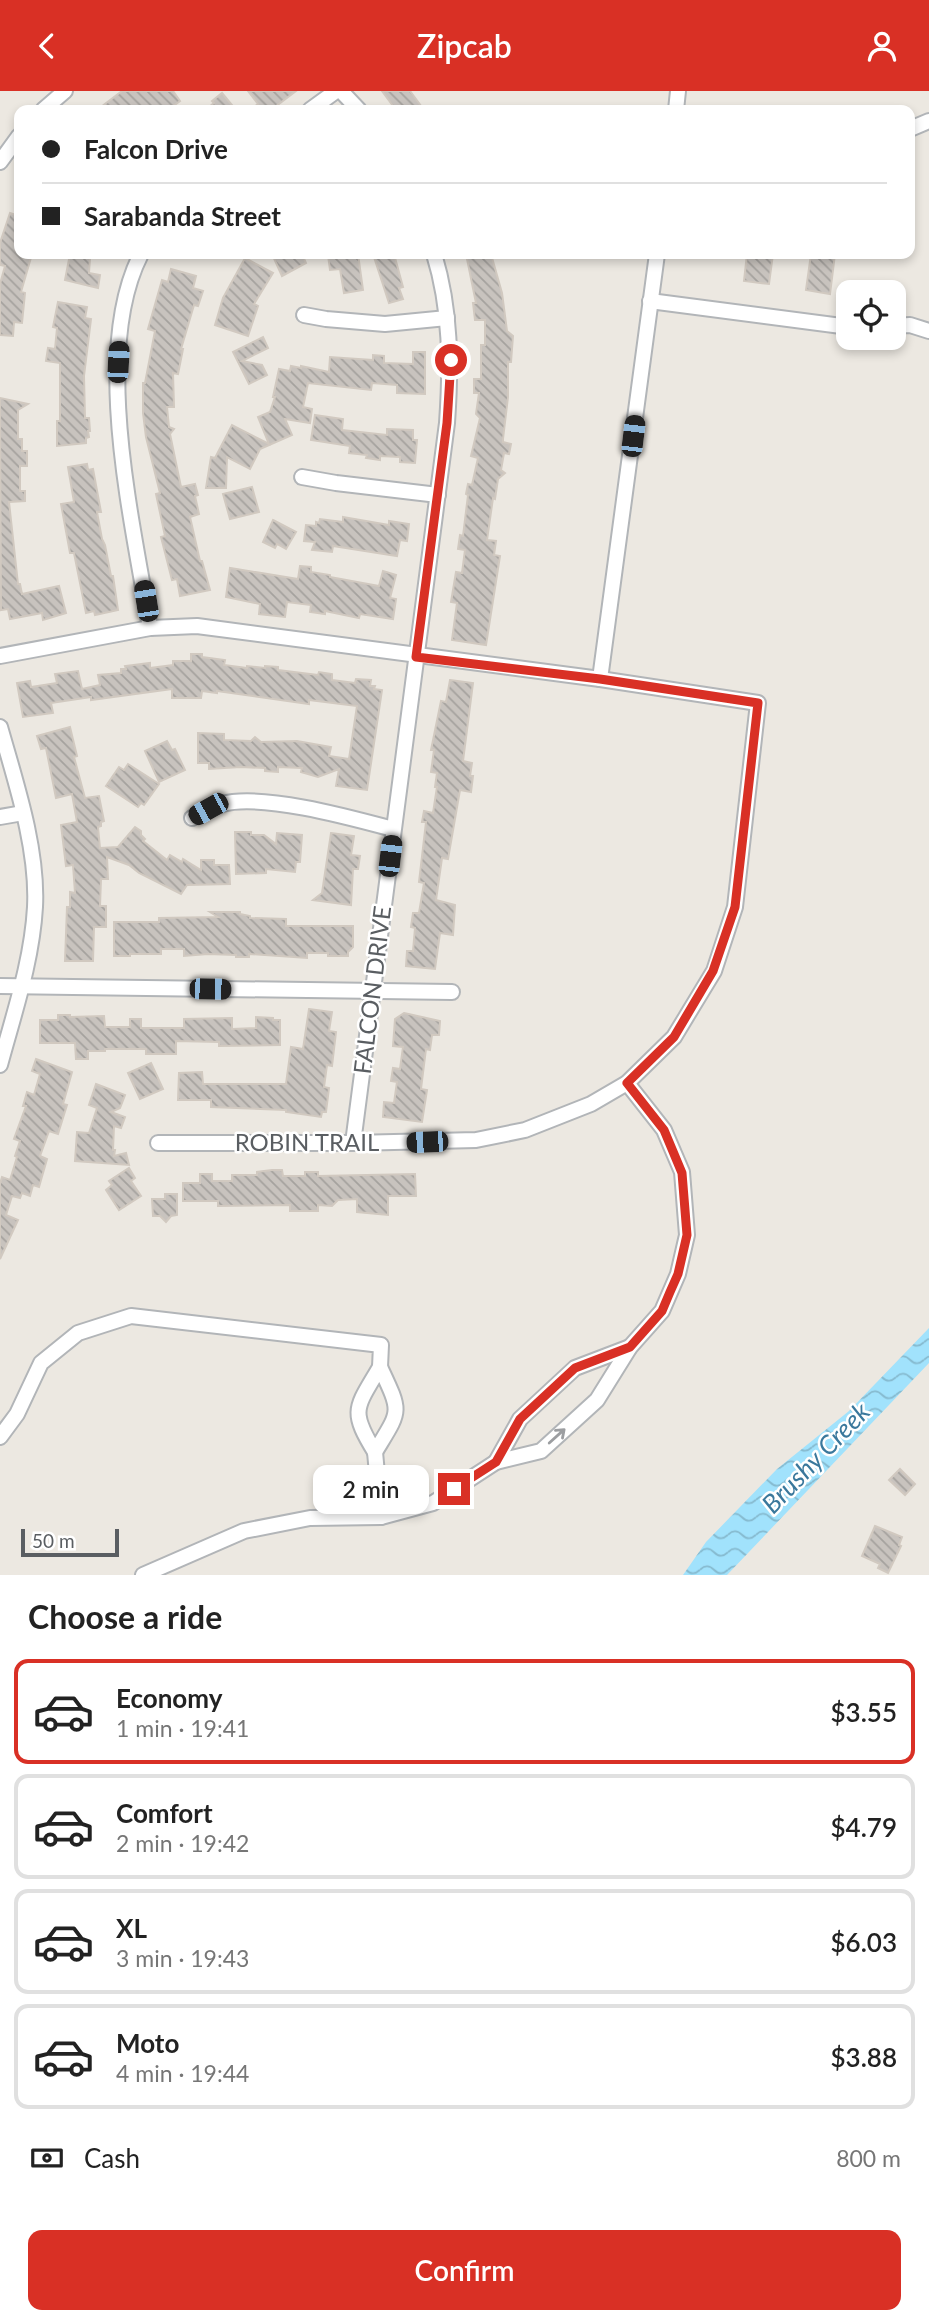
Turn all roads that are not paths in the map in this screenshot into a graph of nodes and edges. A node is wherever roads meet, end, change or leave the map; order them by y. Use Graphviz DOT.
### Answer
graph roads {
  1 [pos="65,91"];
  2 [pos="339,91"];
  3 [pos="49,105"];
  4 [pos="318,105"];
  5 [pos="354,105"];
  6 [pos="14,143"];
  7 [pos="0,162"];
  8 [pos="139,259"];
  9 [pos="435,259"];
  10 [pos="656,259"];
  11 [pos="650,300"];
  12 [pos="303,315"];
  13 [pos="447,318"];
  14 [pos="836,325"];
  15 [pos="906,325"];
  16 [pos="929,331"];
  17 [pos="303,477"];
  18 [pos="438,495"];
  19 [pos="150,628"];
  20 [pos="0,656"];
  21 [pos="416,657"];
  22 [pos="600,679"];
  23 [pos="0,727"];
  24 [pos="23,813"];
  25 [pos="0,817"];
  26 [pos="192,818"];
  27 [pos="393,829"];
  28 [pos="0,986"];
  29 [pos="21,987"];
  30 [pos="372,991"];
  31 [pos="452,992"];
  32 [pos="0,1065"];
  33 [pos="627,1083"];
  34 [pos="158,1143"];
  35 [pos="353,1143"];
  36 [pos="630,1347"];
  37 [pos="380,1367"];
  38 [pos="0,1437"];
  39 [pos="375,1452"];
  40 [pos="496,1462"];
  41 [pos="381,1517"];
  42 [pos="143,1575"];
  1 -- 3 [label="street"];
  2 -- 4 [label="street"];
  2 -- 5 [label="street"];
  6 -- 7 [label="street"];
  8 -- 19 [label="street"];
  9 -- 13 [label="street, FALCON DRIVE"];
  10 -- 11 [label="street"];
  11 -- 14 [label="street"];
  11 -- 22 [label="street"];
  12 -- 13 [label="street"];
  13 -- 18 [label="street, FALCON DRIVE"];
  15 -- 16 [label="street"];
  17 -- 18 [label="street"];
  18 -- 21 [label="street, FALCON DRIVE"];
  19 -- 20 [label="street"];
  19 -- 21 [label="street"];
  21 -- 22 [label="street"];
  21 -- 27 [label="street, FALCON DRIVE"];
  22 -- 33 [label="street, ROBIN TRAIL"];
  23 -- 24 [label="street"];
  24 -- 25 [label="street"];
  24 -- 29 [label="street"];
  26 -- 27 [label="street"];
  27 -- 30 [label="street, FALCON DRIVE"];
  28 -- 29 [label="street"];
  29 -- 30 [label="street"];
  29 -- 32 [label="street"];
  30 -- 31 [label="street"];
  30 -- 35 [label="street, FALCON DRIVE"];
  33 -- 35 [label="street, ROBIN TRAIL"];
  33 -- 36 [label="street"];
  34 -- 35 [label="street, ROBIN TRAIL"];
  36 -- 40 [label="street"];
  40 -- 36 [label="street, one-way"];
  37 -- 38 [label="street"];
  37 -- 39 [label="street"];
  37 -- 39 [label="street"];
  39 -- 41 [label="street"];
  40 -- 41 [label="street"];
  41 -- 42 [label="street"];
}
